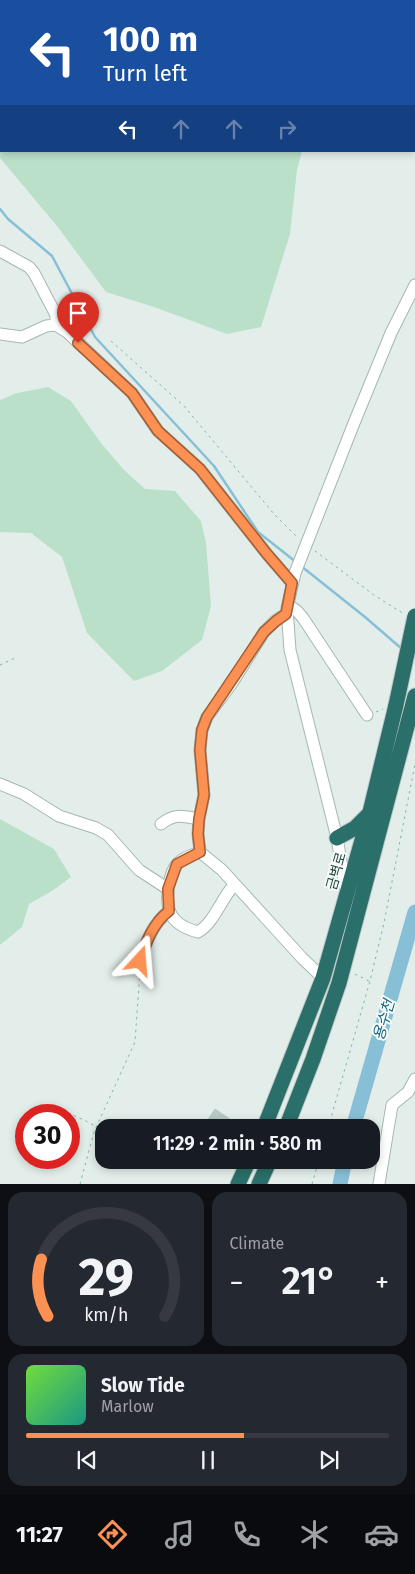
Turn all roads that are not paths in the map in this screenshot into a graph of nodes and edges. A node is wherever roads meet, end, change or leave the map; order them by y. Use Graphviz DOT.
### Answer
graph roads {
  1 [pos="0,251"];
  2 [pos="415,285"];
  3 [pos="56,325"];
  4 [pos="0,334"];
  5 [pos="293,578"];
  6 [pos="287,610"];
  7 [pos="411,616"];
  8 [pos="415,696"];
  9 [pos="367,715"];
  10 [pos="0,784"];
  11 [pos="370,812"];
  12 [pos="199,819"];
  13 [pos="161,824"];
  14 [pos="337,838"];
  15 [pos="200,852"];
  16 [pos="234,885"];
  17 [pos="168,889"];
  18 [pos="347,894"];
  19 [pos="363,898"];
  20 [pos="169,911"];
  21 [pos="140,961"];
  22 [pos="323,978"];
  23 [pos="415,1079"];
  24 [pos="268,1119"];
  25 [pos="290,1119"];
  26 [pos="245,1169"];
  27 [pos="249,1169"];
  28 [pos="266,1169"];
  29 [pos="238,1184"];
  30 [pos="245,1184"];
  31 [pos="258,1184"];
  32 [pos="379,1184"];
  1 -- 3 [label="street"];
  2 -- 5 [label="street"];
  3 -- 4 [label="street"];
  3 -- 5 [label="street"];
  5 -- 6 [label="street"];
  6 -- 9 [label="street"];
  6 -- 12 [label="street"];
  6 -- 14 [label="street"];
  7 -- 11 [label="highway, 금벽로, bridge"];
  8 -- 19 [label="highway"];
  10 -- 17 [label="street"];
  11 -- 14 [label="highway"];
  11 -- 18 [label="highway, 금벽로"];
  12 -- 13 [label="street"];
  12 -- 15 [label="street"];
  14 -- 18 [label="street"];
  15 -- 16 [label="street"];
  15 -- 17 [label="street"];
  16 -- 20 [label="street"];
  16 -- 22 [label="street"];
  17 -- 20 [label="street"];
  18 -- 19 [label="street"];
  18 -- 22 [label="highway, 금벽로"];
  19 -- 25 [label="highway"];
  20 -- 21 [label="street"];
  22 -- 24 [label="highway, 금벽로"];
  23 -- 32 [label="street"];
  26 -- 29 [label="highway"];
  27 -- 30 [label="highway"];
  28 -- 31 [label="highway"];
}
